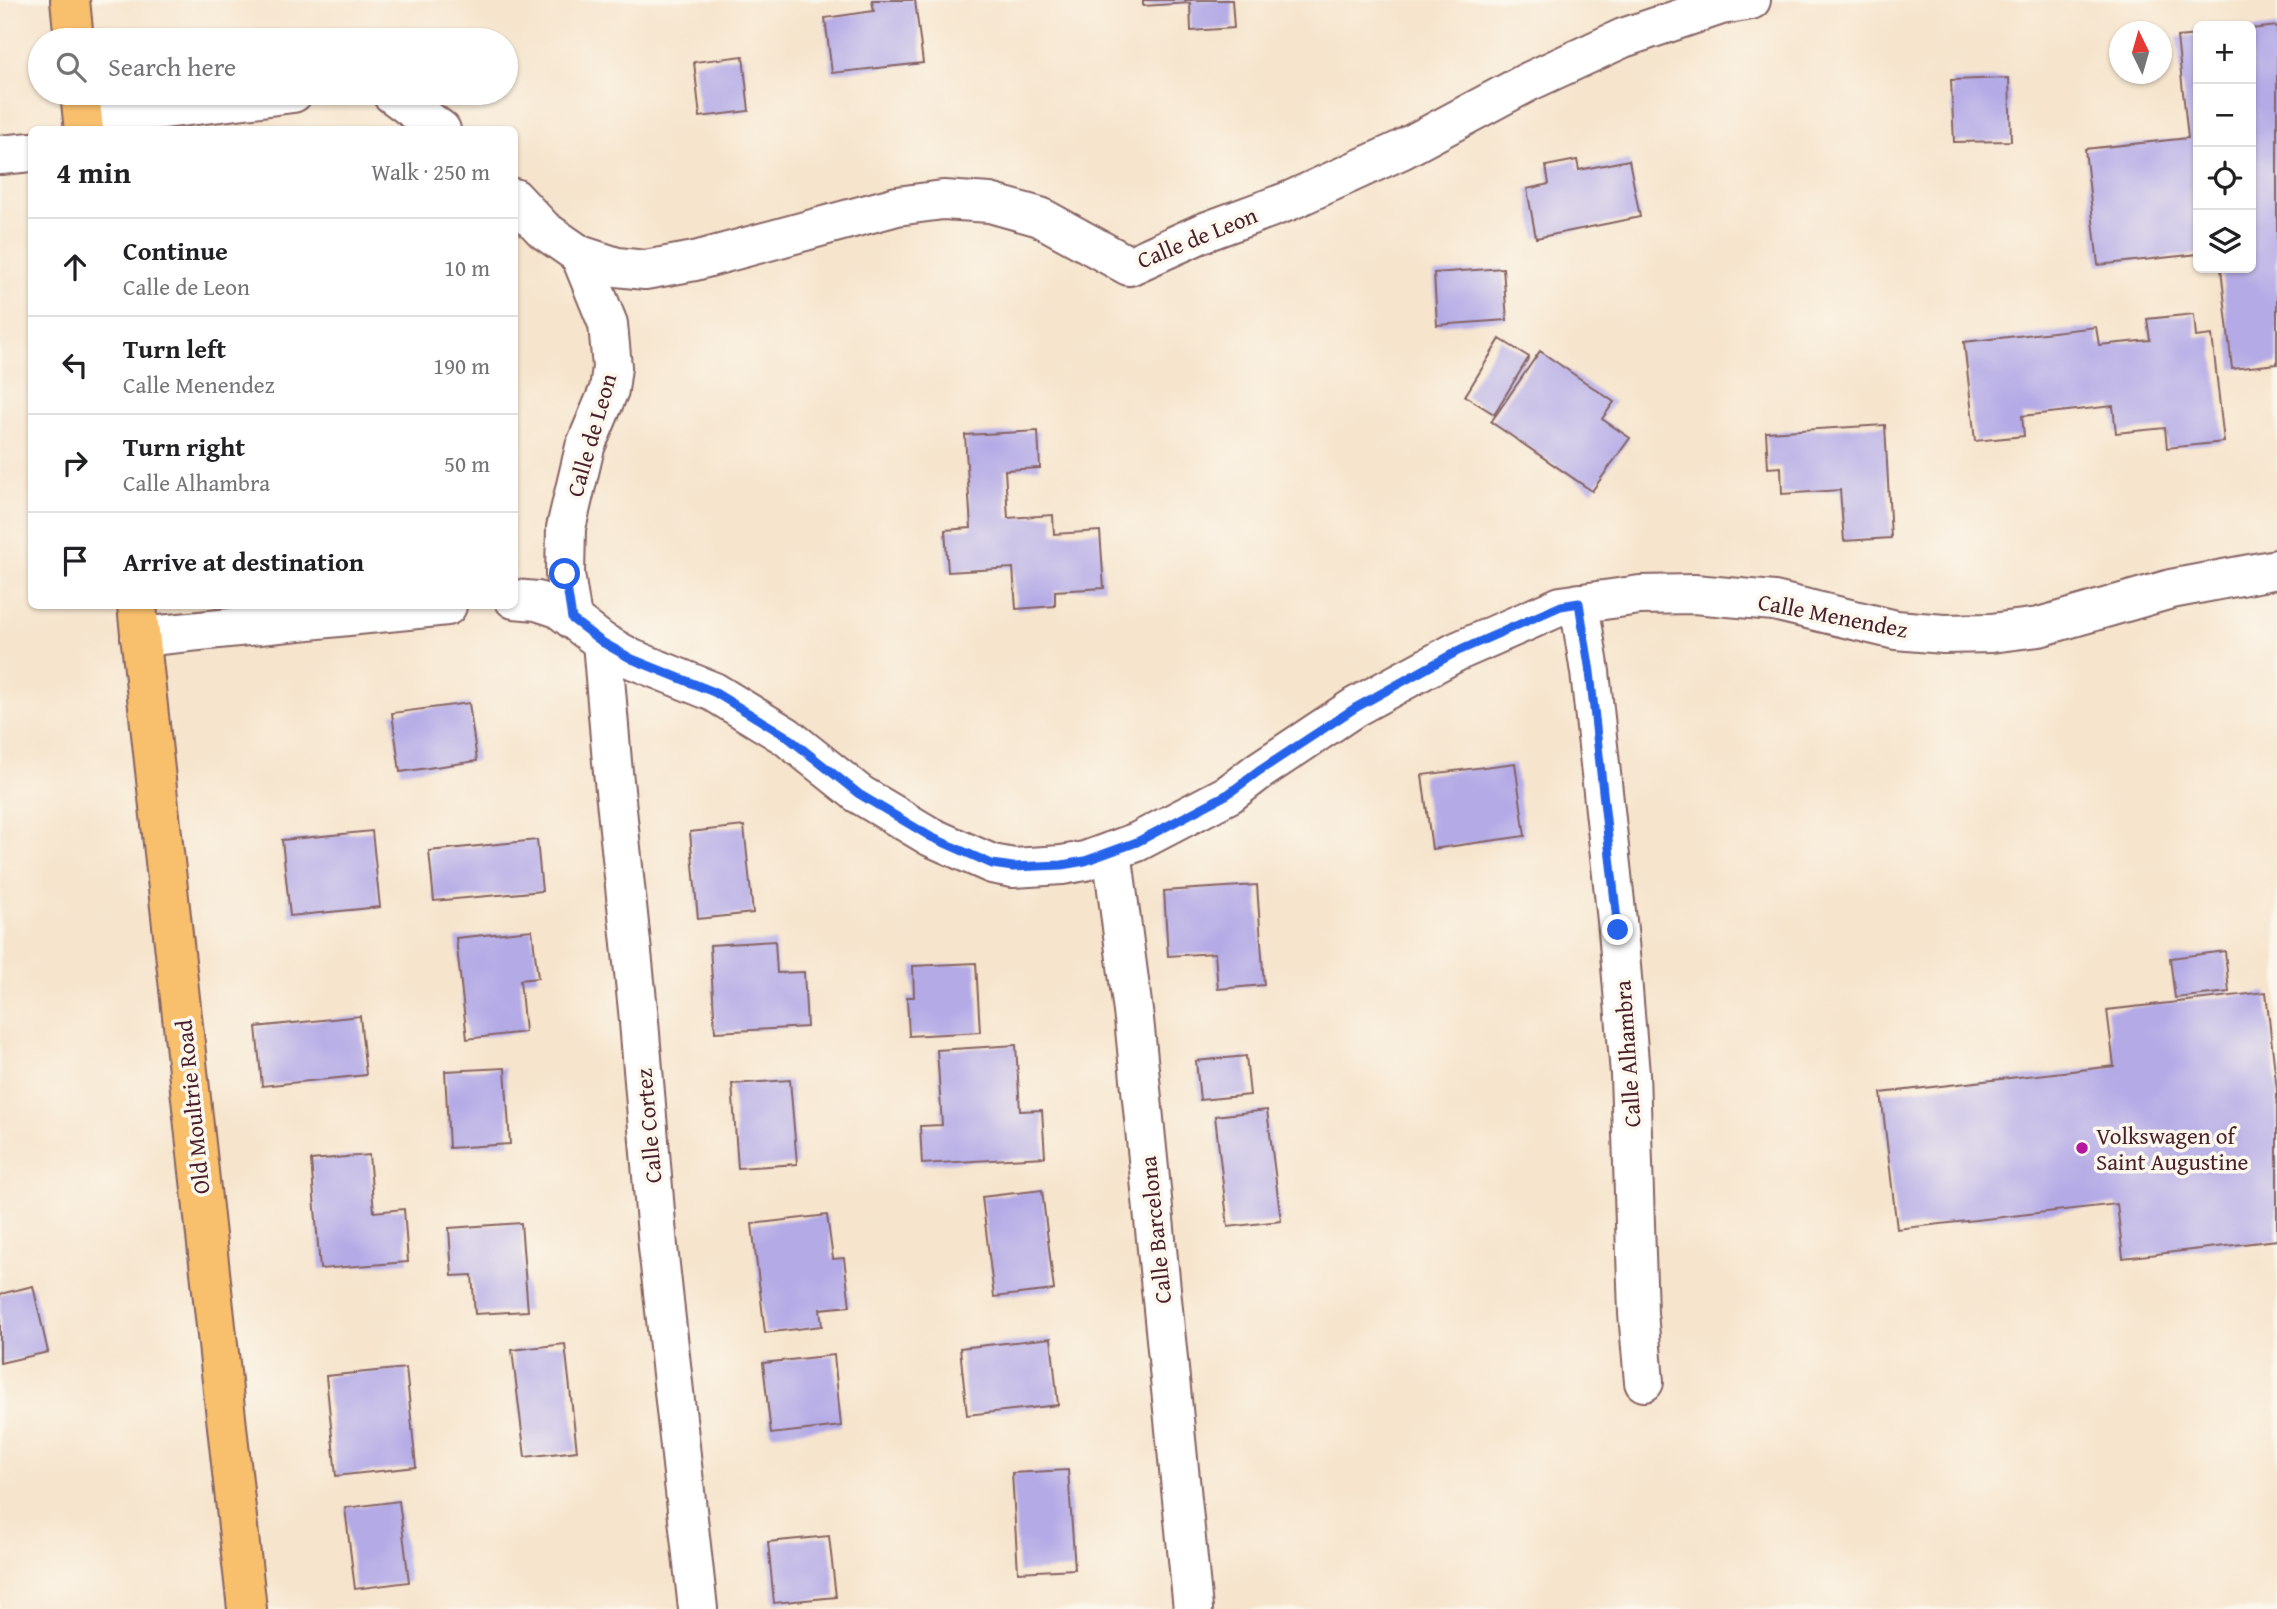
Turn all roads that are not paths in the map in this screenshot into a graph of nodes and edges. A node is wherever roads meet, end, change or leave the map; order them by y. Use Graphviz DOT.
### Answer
graph roads {
  1 [pos="70,0"];
  2 [pos="1751,0"];
  3 [pos="73,28"];
  4 [pos="172,105"];
  5 [pos="407,105"];
  6 [pos="82,114"];
  7 [pos="436,126"];
  8 [pos="28,152"];
  9 [pos="0,155"];
  10 [pos="518,202"];
  11 [pos="580,255"];
  12 [pos="2277,569"];
  13 [pos="518,599"];
  14 [pos="1579,603"];
  15 [pos="385,609"];
  16 [pos="139,621"];
  17 [pos="587,631"];
  18 [pos="1112,851"];
  19 [pos="1644,1382"];
  20 [pos="247,1609"];
  21 [pos="698,1609"];
  22 [pos="1193,1609"];
  1 -- 3 [label="main road"];
  2 -- 11 [label="street, Calle de Leon"];
  4 -- 6 [label="street"];
  5 -- 7 [label="street"];
  8 -- 9 [label="street"];
  10 -- 11 [label="street, Calle de Leon"];
  11 -- 17 [label="street, Calle de Leon"];
  12 -- 14 [label="street, Calle Menendez"];
  13 -- 17 [label="street, Calle Menendez"];
  14 -- 18 [label="street, Calle Menendez"];
  14 -- 19 [label="street, Calle Alhambra"];
  15 -- 16 [label="street"];
  16 -- 20 [label="main road, Old Moultrie Road"];
  17 -- 18 [label="street, Calle Menendez"];
  17 -- 21 [label="street, Calle Cortez"];
  18 -- 22 [label="street, Calle Barcelona"];
}
